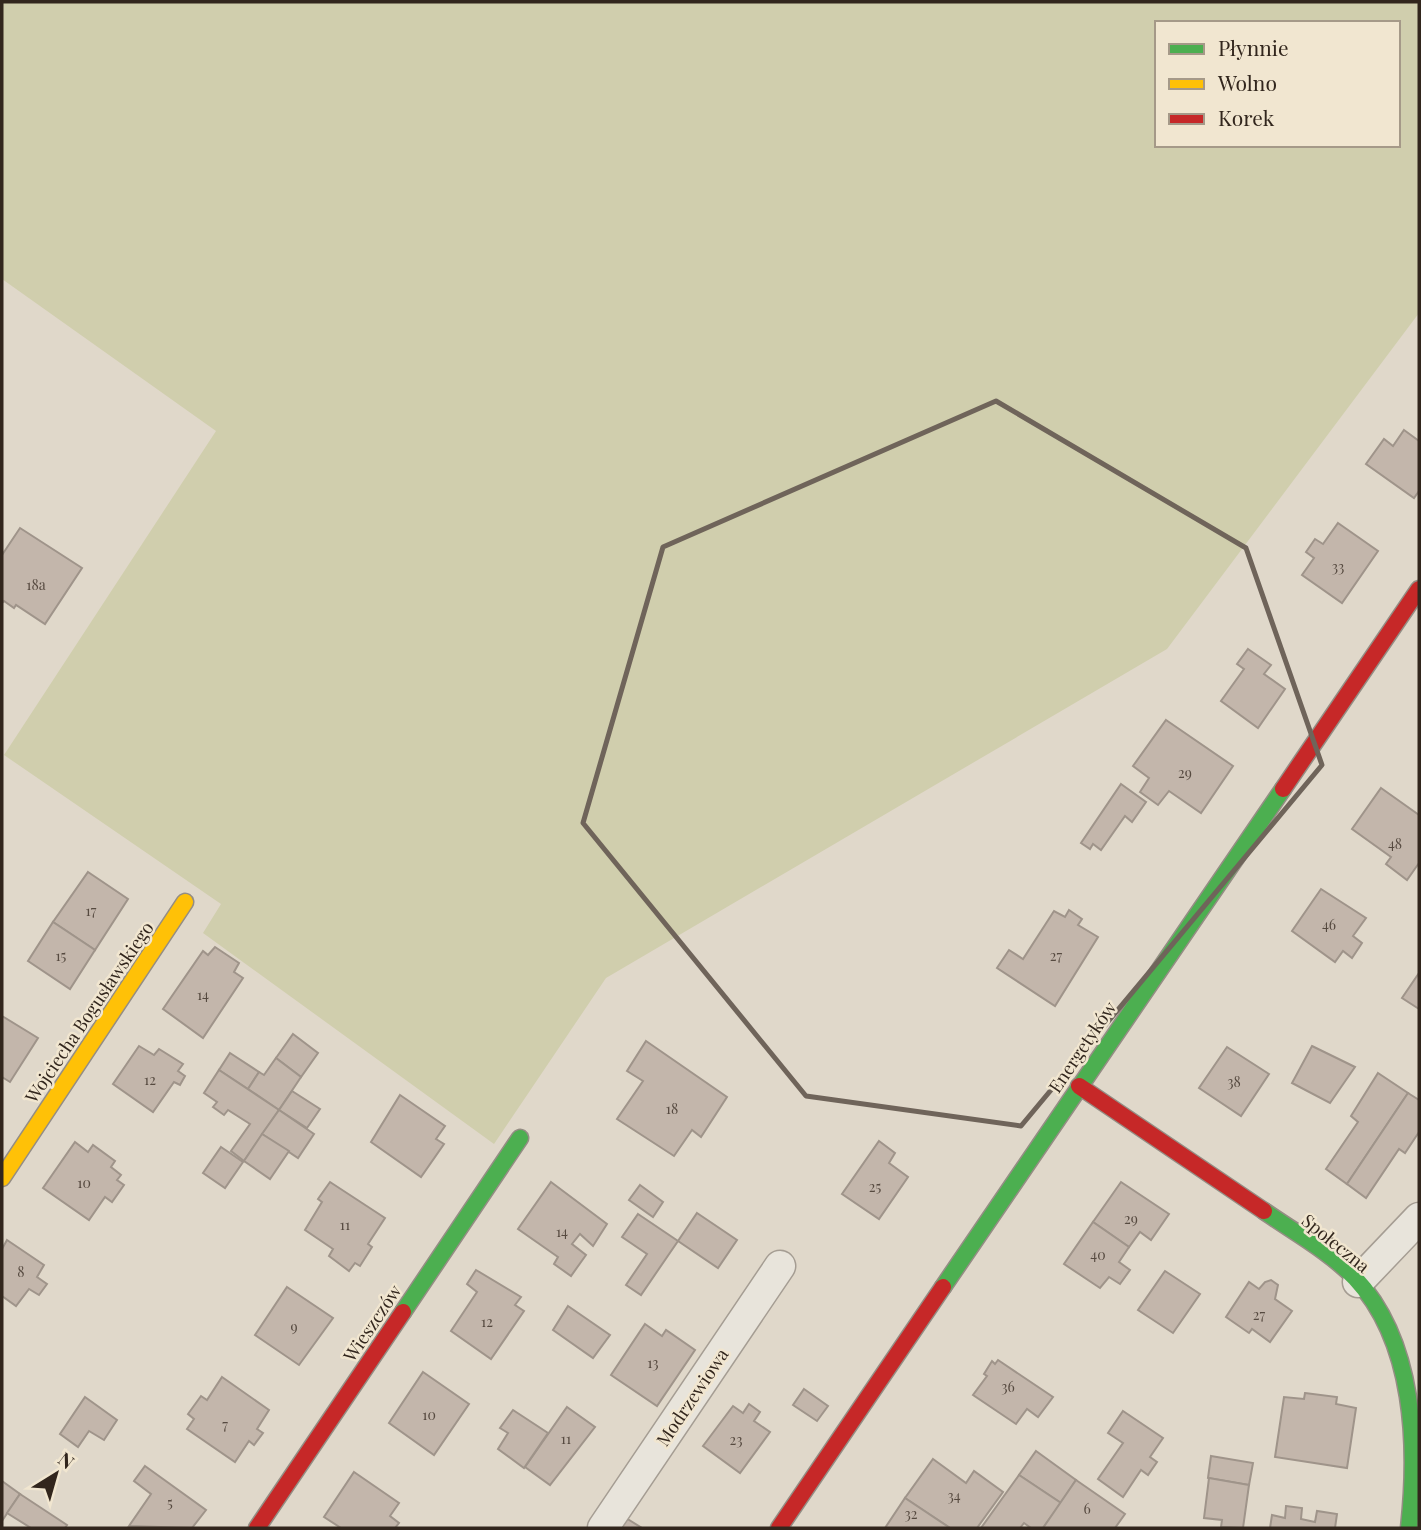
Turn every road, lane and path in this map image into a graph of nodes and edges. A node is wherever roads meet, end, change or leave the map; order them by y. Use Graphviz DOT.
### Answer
graph roads {
  1 [pos="1419,589"];
  2 [pos="185,902"];
  3 [pos="1079,1086"];
  4 [pos="520,1139"];
  5 [pos="2,1178"];
  6 [pos="1419,1218"];
  7 [pos="780,1266"];
  8 [pos="1358,1282"];
  9 [pos="1414,1516"];
  10 [pos="257,1528"];
  11 [pos="603,1528"];
  12 [pos="779,1528"];
  1 -- 3 [label="street, Energetyków"];
  2 -- 5 [label="street, Wojciecha Bogusławskiego"];
  3 -- 8 [label="street, Społeczna"];
  3 -- 12 [label="street, Energetyków"];
  4 -- 10 [label="street, Wieszczów"];
  6 -- 8 [label="street"];
  7 -- 11 [label="street, Modrzewiowa"];
  8 -- 9 [label="street, Społeczna"];
}
